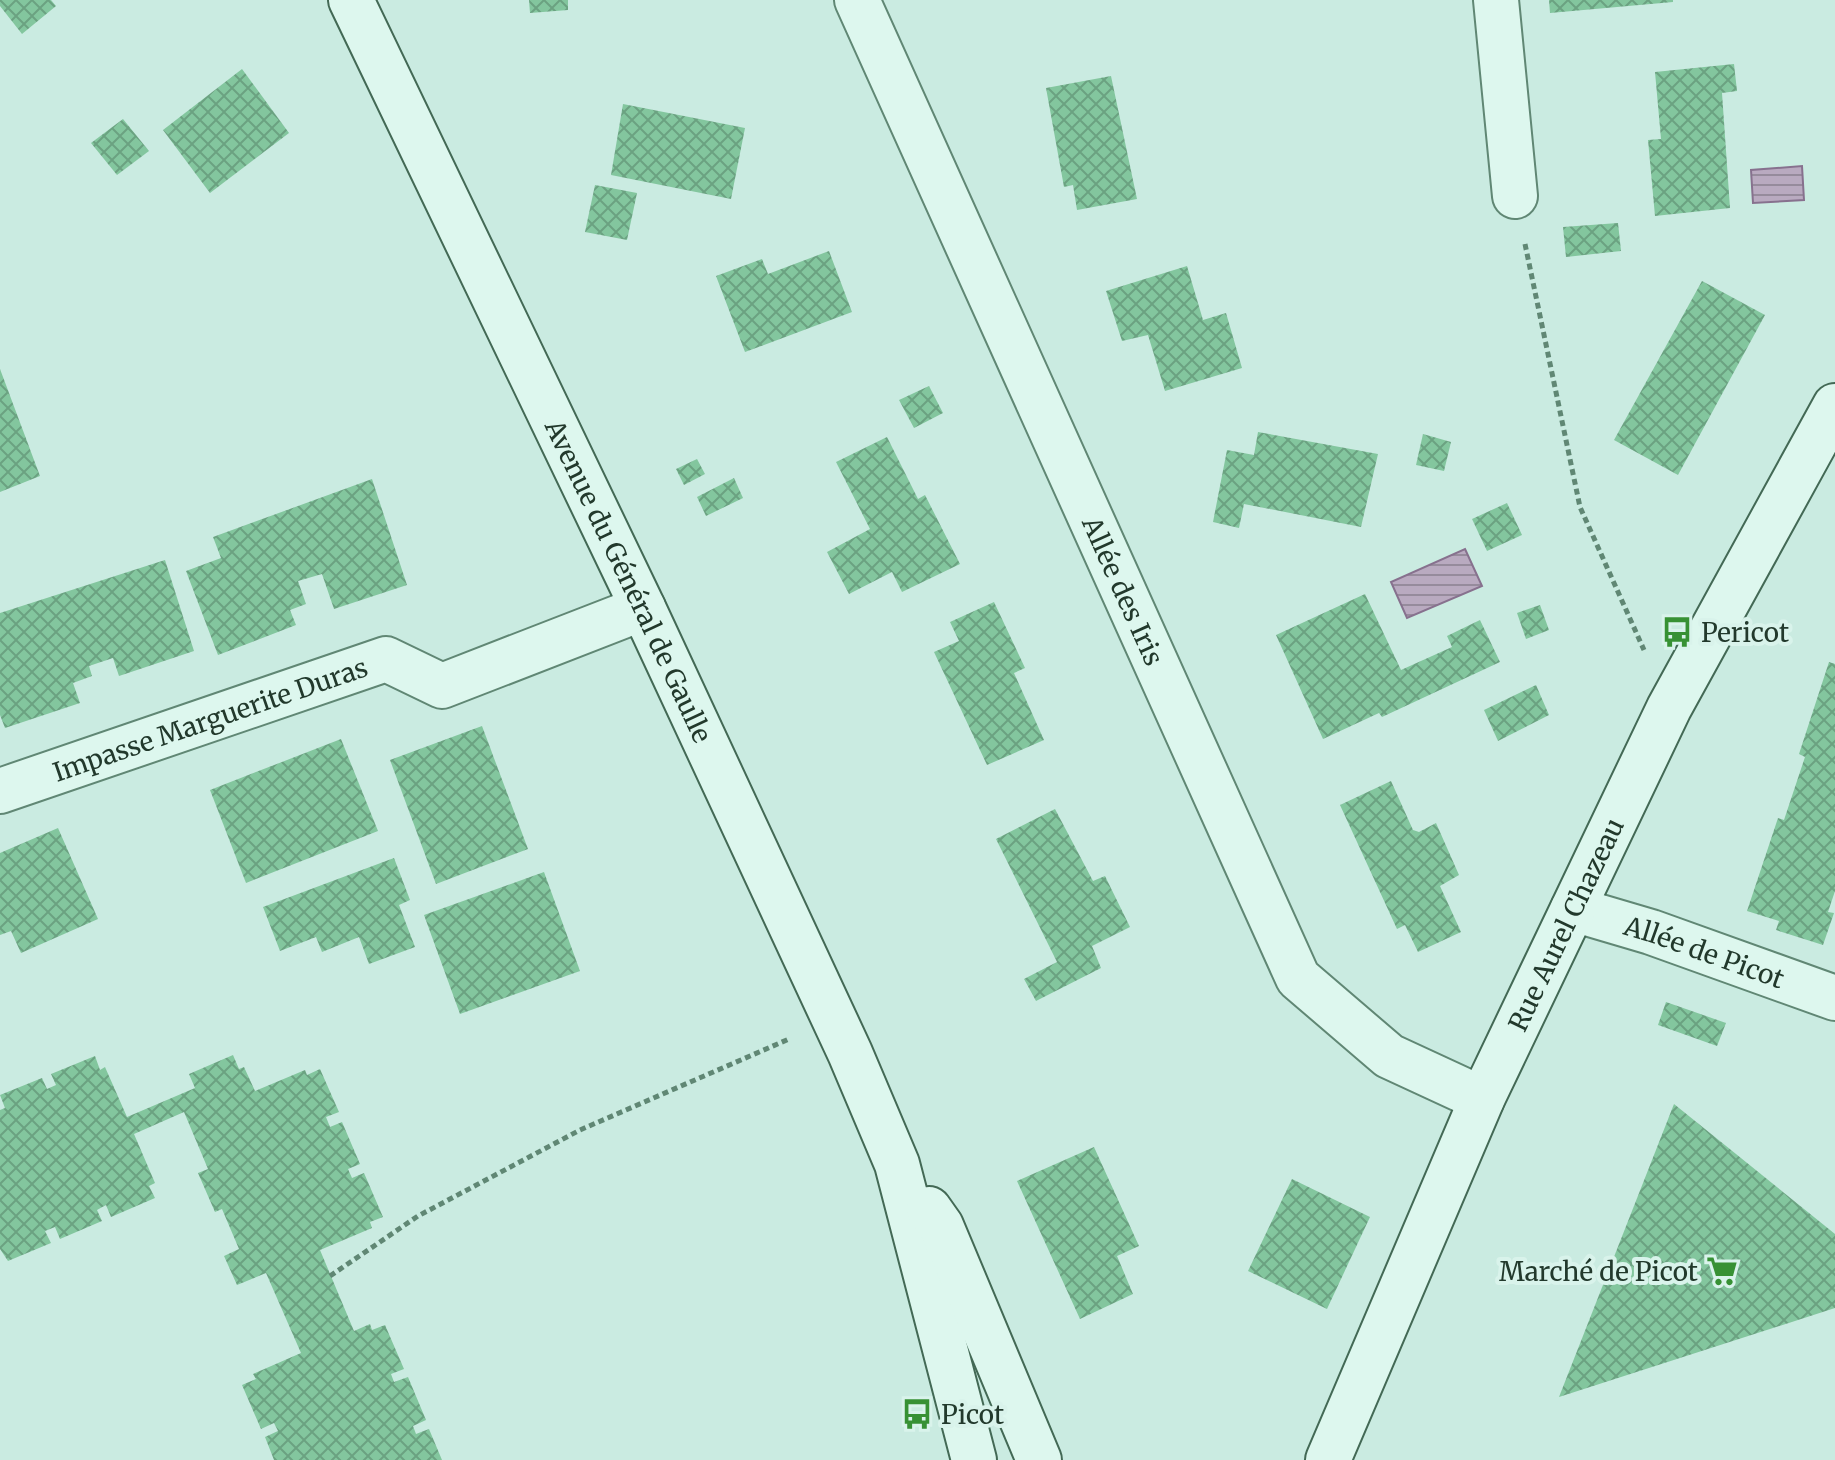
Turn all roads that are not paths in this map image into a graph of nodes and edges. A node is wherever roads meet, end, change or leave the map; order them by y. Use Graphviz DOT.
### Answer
graph roads {
  1 [pos="351,0"];
  2 [pos="857,0"];
  3 [pos="1496,0"];
  4 [pos="1515,196"];
  5 [pos="1835,406"];
  6 [pos="643,608"];
  7 [pos="0,791"];
  8 [pos="1573,909"];
  9 [pos="1835,998"];
  10 [pos="1482,1099"];
  11 [pos="897,1164"];
  12 [pos="974,1460"];
  13 [pos="1039,1460"];
  14 [pos="1328,1460"];
  1 -- 6 [label="street, Avenue du Général de Gaulle"];
  2 -- 10 [label="street, Allée des Iris"];
  3 -- 4 [label="street"];
  5 -- 8 [label="street, Rue Aurel Chazeau"];
  6 -- 7 [label="street, Impasse Marguerite Duras"];
  6 -- 11 [label="street, Avenue du Général de Gaulle"];
  8 -- 9 [label="street, Allée de Picot"];
  8 -- 10 [label="street, Rue Aurel Chazeau"];
  10 -- 14 [label="street, Rue Aurel Chazeau"];
  11 -- 12 [label="street, Avenue du Général de Gaulle"];
  11 -- 13 [label="street, Avenue du Général de Gaulle"];
}
